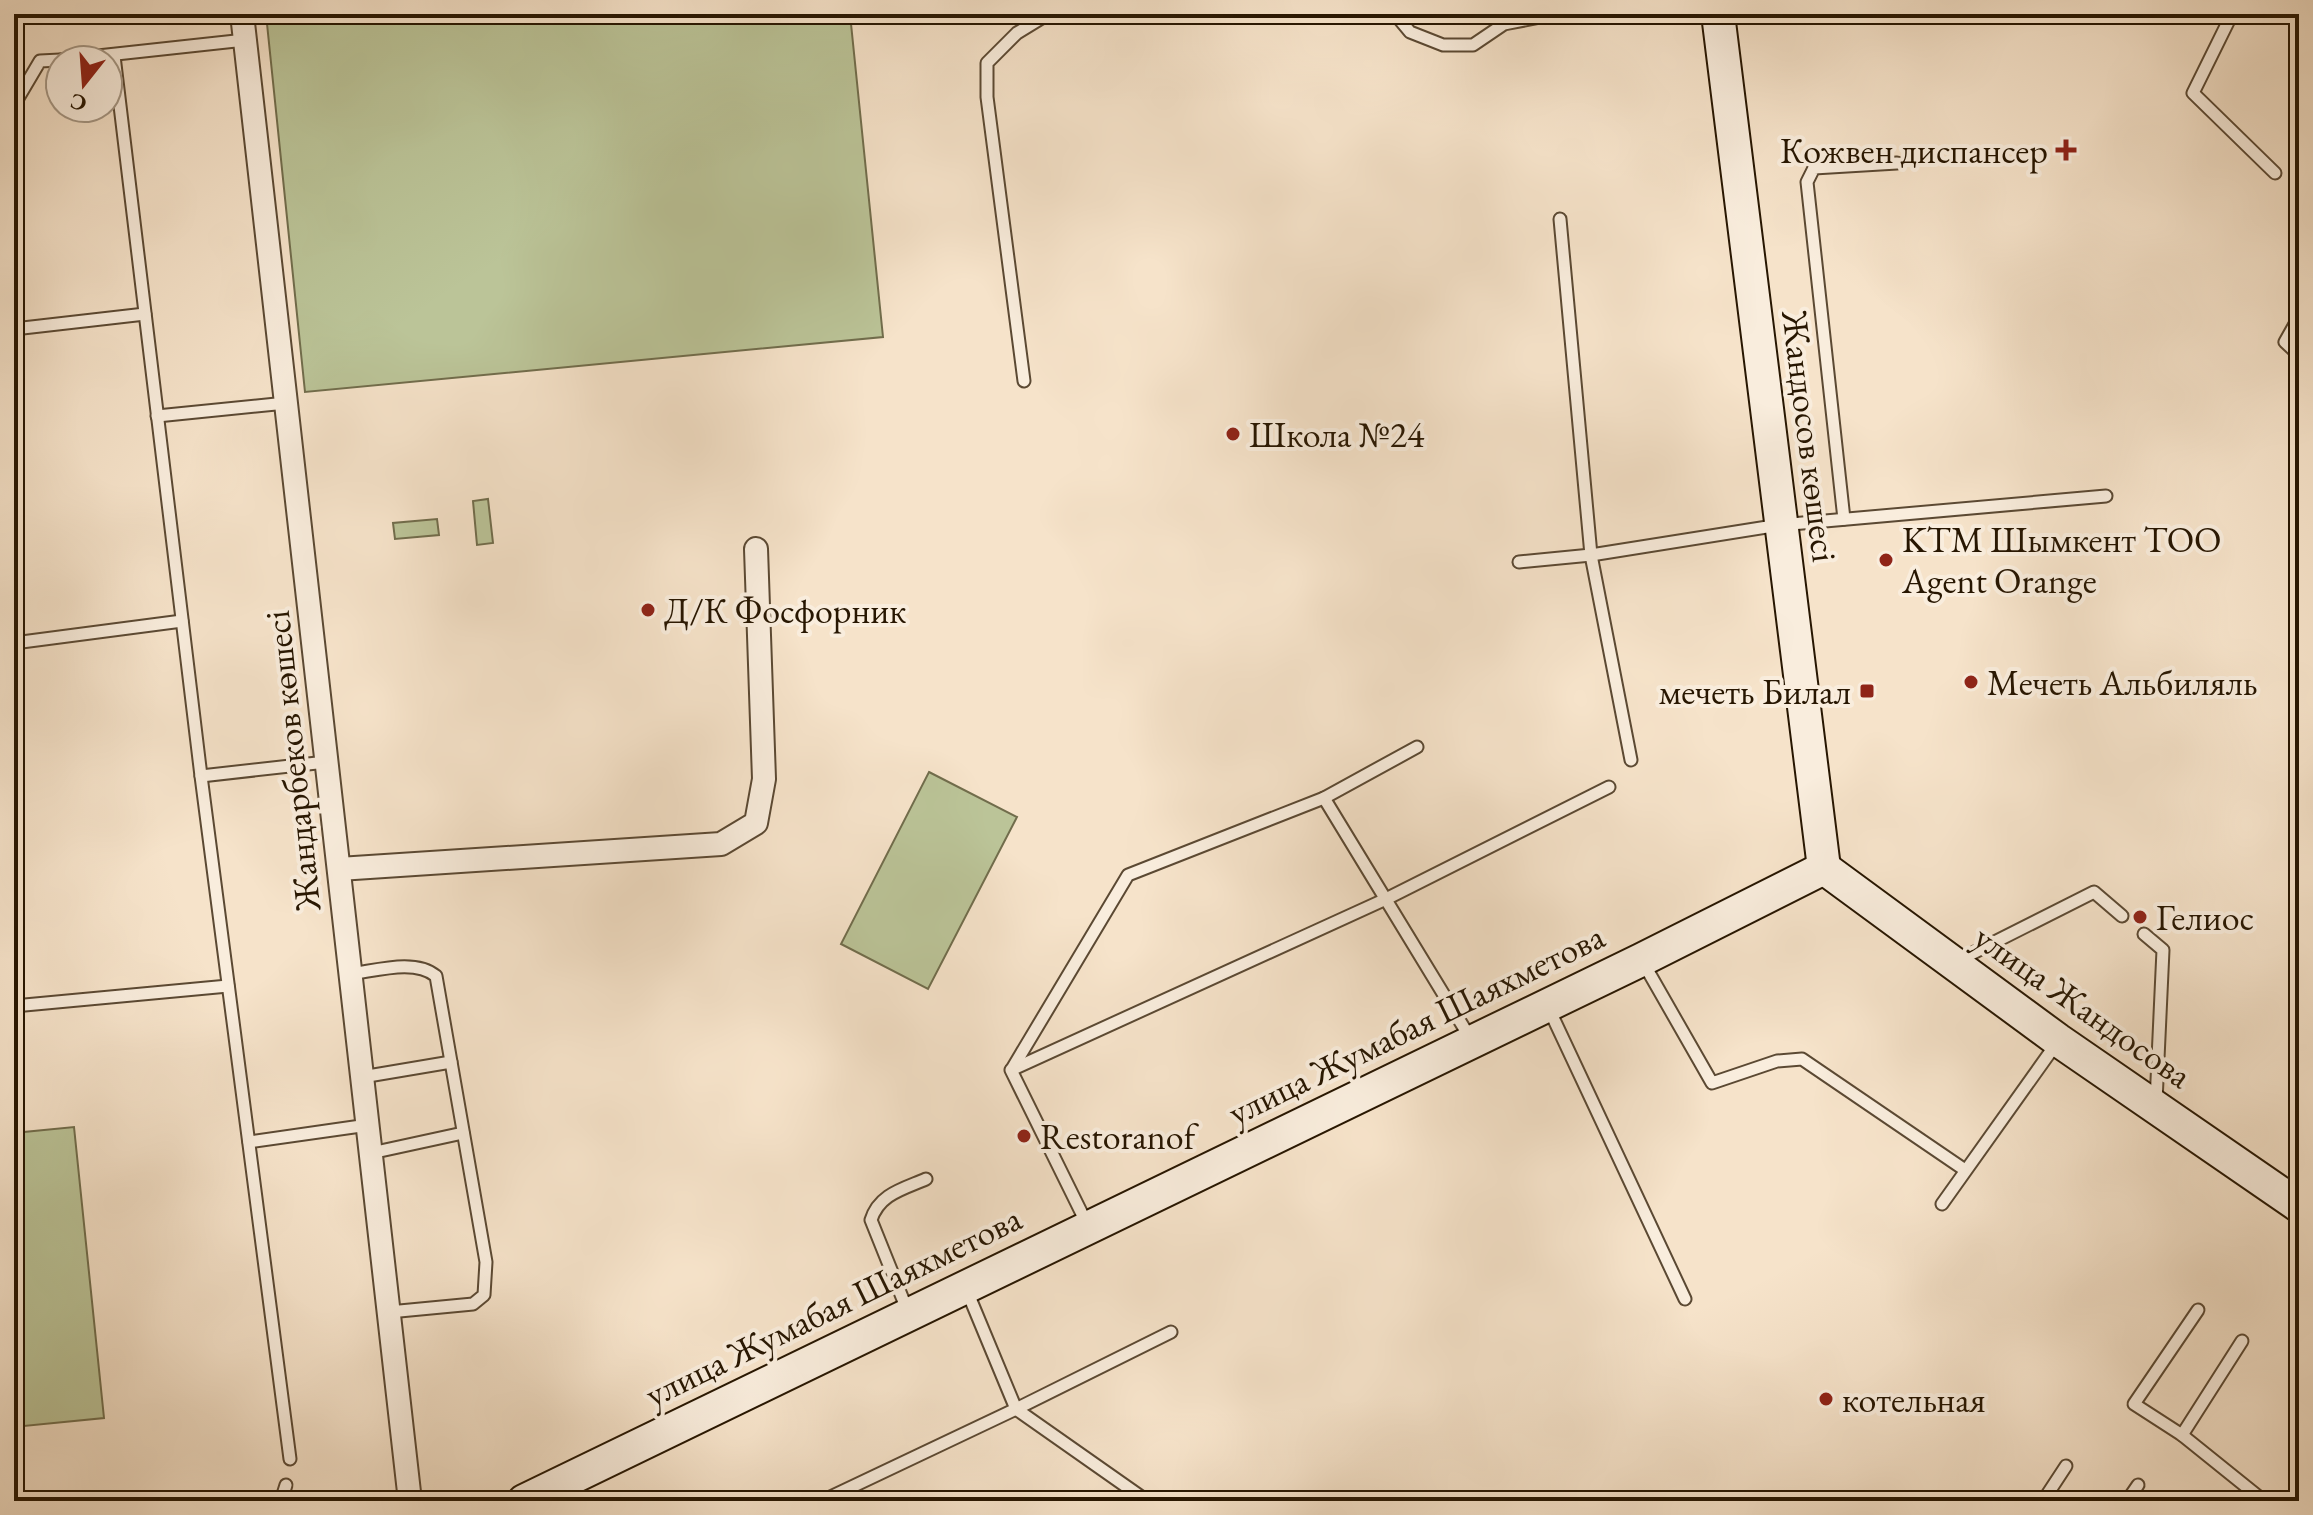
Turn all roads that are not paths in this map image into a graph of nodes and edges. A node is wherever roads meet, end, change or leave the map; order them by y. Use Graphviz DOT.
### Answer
graph roads {
  1 [pos="242,14"];
  2 [pos="1048,14"];
  3 [pos="1395,14"];
  4 [pos="1556,14"];
  5 [pos="1718,14"];
  6 [pos="2232,14"];
  7 [pos="1503,19"];
  8 [pos="245,40"];
  9 [pos="124,55"];
  10 [pos="44,61"];
  11 [pos="14,105"];
  12 [pos="122,124"];
  13 [pos="1897,163"];
  14 [pos="2275,173"];
  15 [pos="1560,219"];
  16 [pos="145,314"];
  17 [pos="2299,317"];
  18 [pos="14,329"];
  19 [pos="2299,355"];
  20 [pos="1024,381"];
  21 [pos="286,403"];
  22 [pos="157,416"];
  23 [pos="2106,496"];
  24 [pos="1844,519"];
  25 [pos="1780,525"];
  26 [pos="756,549"];
  27 [pos="1591,555"];
  28 [pos="1519,562"];
  29 [pos="182,621"];
  30 [pos="14,643"];
  31 [pos="1417,747"];
  32 [pos="1631,760"];
  33 [pos="326,762"];
  34 [pos="201,776"];
  35 [pos="1609,787"];
  36 [pos="1324,798"];
  37 [pos="1824,868"];
  38 [pos="339,869"];
  39 [pos="1386,899"];
  40 [pos="2122,916"];
  41 [pos="2144,934"];
  42 [pos="1641,960"];
  43 [pos="1952,963"];
  44 [pos="350,974"];
  45 [pos="228,986"];
  46 [pos="1547,1005"];
  47 [pos="14,1006"];
  48 [pos="2058,1040"];
  49 [pos="1472,1041"];
  50 [pos="451,1062"];
  51 [pos="1011,1070"];
  52 [pos="362,1077"];
  53 [pos="2156,1106"];
  54 [pos="368,1125"];
  55 [pos="463,1133"];
  56 [pos="249,1142"];
  57 [pos="371,1153"];
  58 [pos="1965,1170"];
  59 [pos="926,1179"];
  60 [pos="1942,1204"];
  61 [pos="2299,1206"];
  62 [pos="1088,1226"];
  63 [pos="966,1287"];
  64 [pos="1685,1299"];
  65 [pos="2198,1310"];
  66 [pos="389,1312"];
  67 [pos="909,1314"];
  68 [pos="1171,1332"];
  69 [pos="2242,1341"];
  70 [pos="1016,1409"];
  71 [pos="2182,1435"];
  72 [pos="290,1459"];
  73 [pos="2066,1466"];
  74 [pos="286,1485"];
  75 [pos="2138,1485"];
  76 [pos="281,1501"];
  77 [pos="410,1501"];
  78 [pos="524,1501"];
  79 [pos="822,1501"];
  80 [pos="1147,1501"];
  81 [pos="2043,1501"];
  82 [pos="2127,1501"];
  83 [pos="2264,1501"];
  1 -- 8 [label="street, Жандарбеков көшесі"];
  2 -- 20 [label="lane"];
  3 -- 7 [label="lane"];
  4 -- 7 [label="lane"];
  5 -- 25 [label="street, Жандосов көшесі"];
  6 -- 14 [label="lane"];
  8 -- 9 [label="lane"];
  8 -- 21 [label="street, Жандарбеков көшесі"];
  10 -- 11 [label="lane"];
  12 -- 16 [label="lane"];
  13 -- 24 [label="lane"];
  15 -- 27 [label="lane"];
  16 -- 18 [label="lane"];
  16 -- 22 [label="lane"];
  17 -- 19 [label="lane"];
  21 -- 22 [label="lane"];
  21 -- 33 [label="street, Жандарбеков көшесі"];
  22 -- 29 [label="lane"];
  23 -- 24 [label="lane"];
  24 -- 25 [label="lane"];
  25 -- 27 [label="lane"];
  25 -- 37 [label="street, Жандосов көшесі"];
  26 -- 38 [label="street"];
  27 -- 28 [label="lane"];
  27 -- 32 [label="lane"];
  29 -- 30 [label="lane"];
  29 -- 34 [label="lane"];
  31 -- 36 [label="lane"];
  33 -- 34 [label="lane"];
  33 -- 38 [label="street, Жандарбеков көшесі"];
  34 -- 45 [label="lane"];
  35 -- 39 [label="lane"];
  36 -- 39 [label="lane"];
  36 -- 51 [label="lane"];
  37 -- 42 [label="street, улица Жумабая Шаяхметова"];
  37 -- 43 [label="street, улица Жандосова"];
  38 -- 44 [label="street, Жандарбеков көшесі"];
  39 -- 49 [label="lane"];
  39 -- 51 [label="lane"];
  40 -- 43 [label="lane"];
  41 -- 53 [label="lane"];
  42 -- 46 [label="street, улица Жумабая Шаяхметова"];
  42 -- 58 [label="lane"];
  43 -- 48 [label="street, улица Жандосова"];
  44 -- 50 [label="lane"];
  44 -- 52 [label="street, Жандарбеков көшесі"];
  45 -- 47 [label="lane"];
  45 -- 56 [label="lane"];
  46 -- 49 [label="street, улица Жумабая Шаяхметова"];
  46 -- 64 [label="lane"];
  48 -- 53 [label="street, улица Жандосова"];
  48 -- 58 [label="lane"];
  49 -- 62 [label="street, улица Жумабая Шаяхметова"];
  50 -- 52 [label="lane"];
  50 -- 55 [label="lane"];
  51 -- 62 [label="lane"];
  52 -- 54 [label="street, Жандарбеков көшесі"];
  53 -- 61 [label="street, улица Жандосова"];
  54 -- 56 [label="lane"];
  54 -- 57 [label="street, Жандарбеков көшесі"];
  55 -- 57 [label="lane"];
  55 -- 66 [label="lane"];
  56 -- 72 [label="lane"];
  57 -- 66 [label="street, Жандарбеков көшесі"];
  58 -- 60 [label="lane"];
  59 -- 67 [label="lane"];
  62 -- 63 [label="street, улица Жумабая Шаяхметова"];
  63 -- 67 [label="street, улица Жумабая Шаяхметова"];
  63 -- 70 [label="lane"];
  65 -- 71 [label="lane"];
  66 -- 77 [label="street, Жандарбеков көшесі"];
  67 -- 78 [label="street, улица Жумабая Шаяхметова"];
  68 -- 70 [label="lane"];
  69 -- 71 [label="lane"];
  70 -- 79 [label="lane"];
  70 -- 80 [label="lane"];
  71 -- 83 [label="lane"];
  73 -- 81 [label="lane"];
  74 -- 76 [label="lane"];
  75 -- 82 [label="lane"];
}
